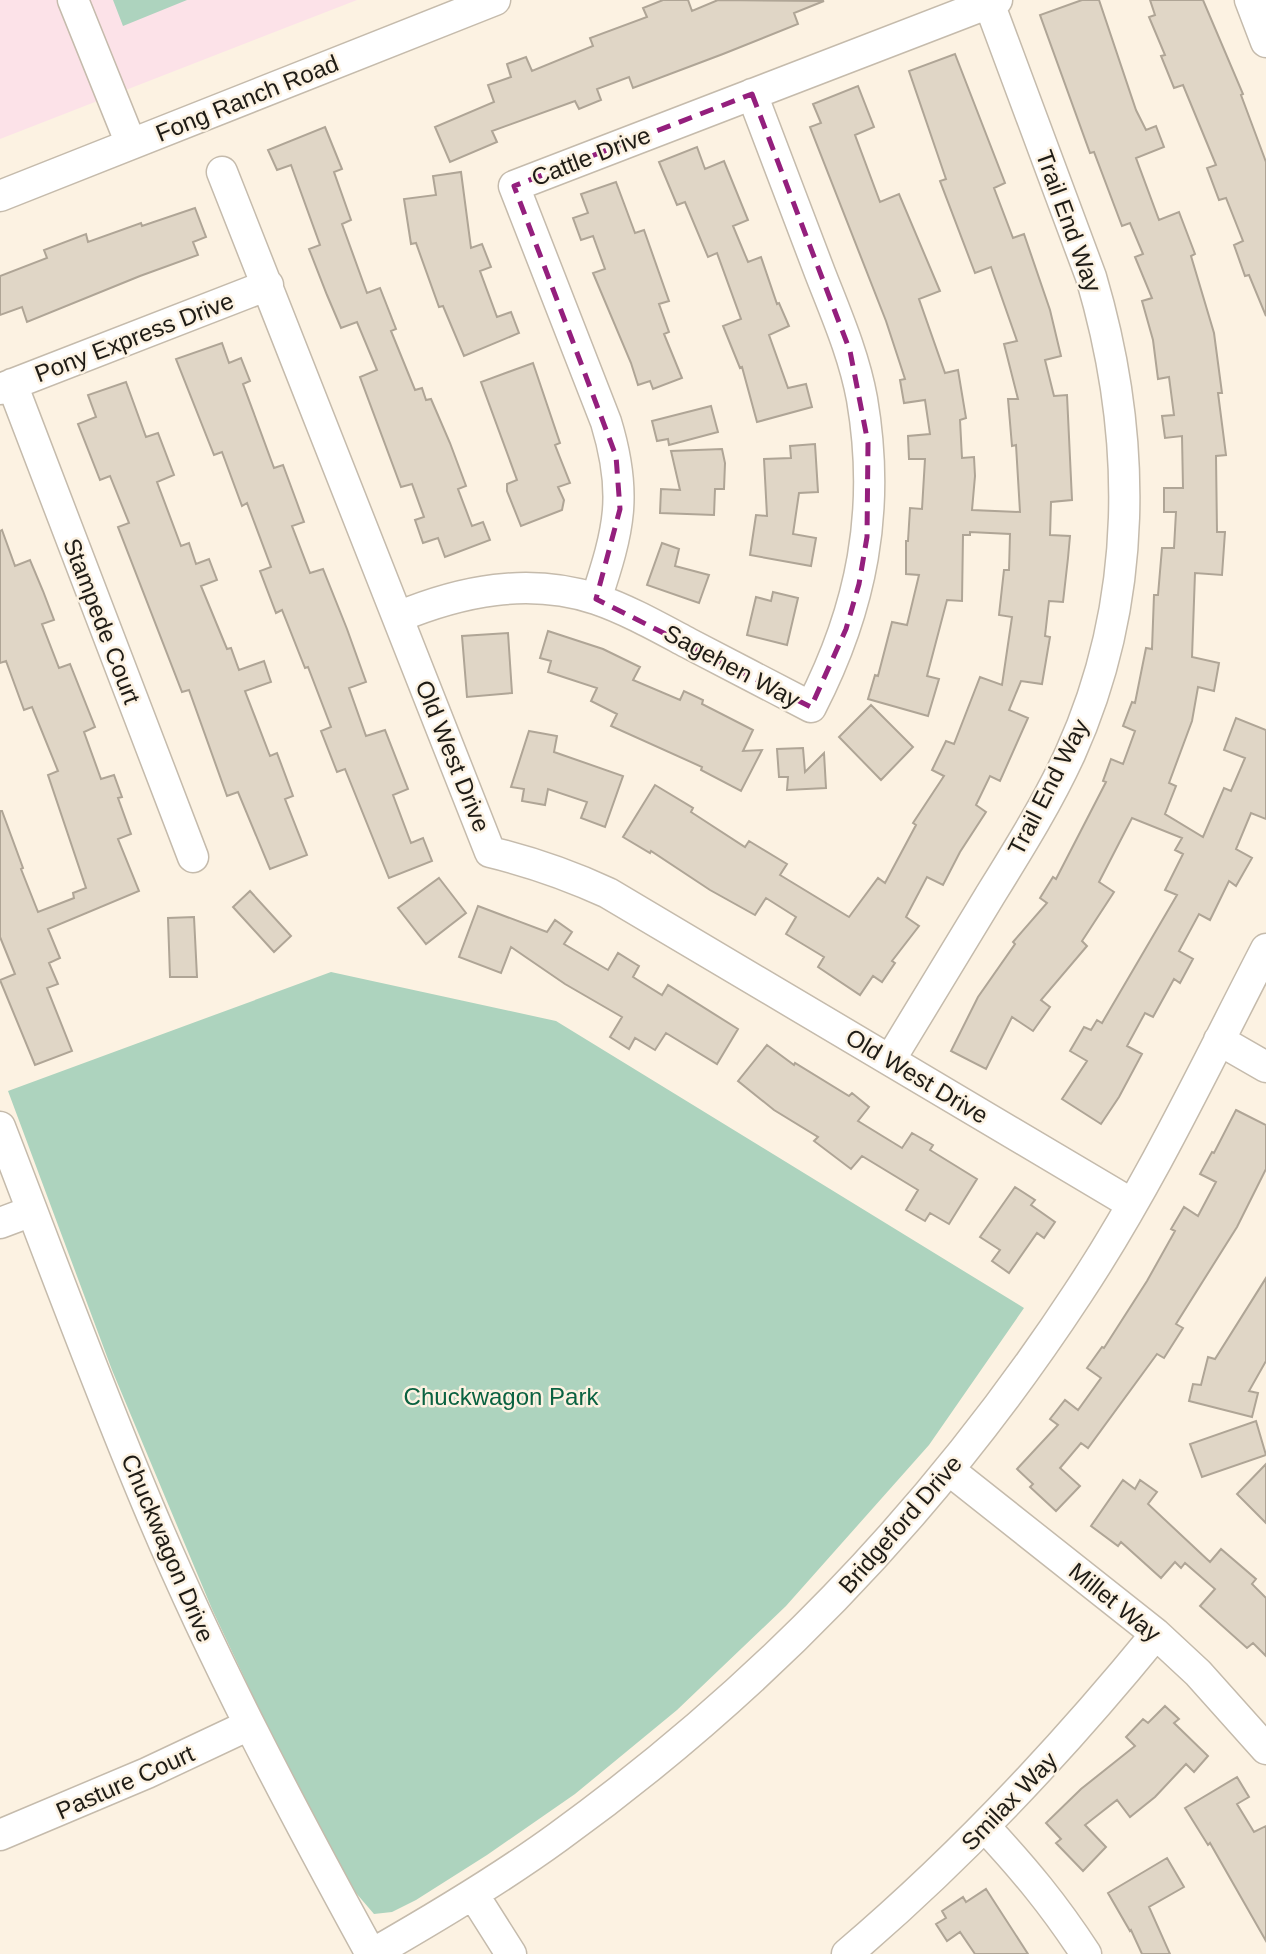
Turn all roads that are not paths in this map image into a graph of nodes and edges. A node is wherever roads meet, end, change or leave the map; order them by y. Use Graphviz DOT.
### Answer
graph roads {
  1 [pos="73,0"];
  2 [pos="495,0"];
  3 [pos="1250,0"];
  4 [pos="993,2"];
  5 [pos="1266,42"];
  6 [pos="752,94"];
  7 [pos="131,144"];
  8 [pos="222,172"];
  9 [pos="0,196"];
  10 [pos="268,285"];
  11 [pos="6,387"];
  12 [pos="596,599"];
  13 [pos="398,617"];
  14 [pos="193,857"];
  15 [pos="1266,949"];
  16 [pos="1219,1040"];
  17 [pos="890,1060"];
  18 [pos="1266,1067"];
  19 [pos="0,1127"];
  20 [pos="1132,1204"];
  21 [pos="32,1211"];
  22 [pos="0,1223"];
  23 [pos="949,1470"];
  24 [pos="1156,1634"];
  25 [pos="249,1725"];
  26 [pos="1266,1749"];
  27 [pos="985,1827"];
  28 [pos="1,1831"];
  29 [pos="473,1894"];
  30 [pos="371,1954"];
  31 [pos="511,1954"];
  32 [pos="847,1954"];
  33 [pos="1086,1954"];
  1 -- 7 [label="street"];
  2 -- 7 [label="street, Fong Ranch Road"];
  3 -- 5 [label="street"];
  4 -- 6 [label="street, Cattle Drive"];
  4 -- 17 [label="street, Trail End Way"];
  6 -- 12 [label="street, Cattle Drive"];
  6 -- 12 [label="street, Sagehen Way"];
  7 -- 9 [label="street, Fong Ranch Road"];
  8 -- 10 [label="street, Old West Drive"];
  10 -- 11 [label="street, Pony Express Drive"];
  10 -- 13 [label="street, Old West Drive"];
  11 -- 14 [label="street, Stampede Court"];
  12 -- 13 [label="street, Sagehen Way"];
  13 -- 17 [label="street, Old West Drive"];
  15 -- 16 [label="street, Bridgeford Drive"];
  16 -- 18 [label="street"];
  16 -- 20 [label="street, Bridgeford Drive"];
  17 -- 20 [label="street, Old West Drive"];
  19 -- 21 [label="street, Chuckwagon Drive"];
  20 -- 23 [label="street, Bridgeford Drive"];
  21 -- 22 [label="street"];
  21 -- 25 [label="street, Chuckwagon Drive"];
  23 -- 24 [label="street, Millet Way"];
  23 -- 29 [label="street, Bridgeford Drive"];
  24 -- 26 [label="street, Millet Way"];
  24 -- 27 [label="street, Smilax Way"];
  25 -- 28 [label="street, Pasture Court"];
  25 -- 30 [label="street, Chuckwagon Drive"];
  27 -- 32 [label="street, Smilax Way"];
  27 -- 33 [label="street"];
  29 -- 30 [label="street, Bridgeford Drive"];
  29 -- 31 [label="street"];
}
